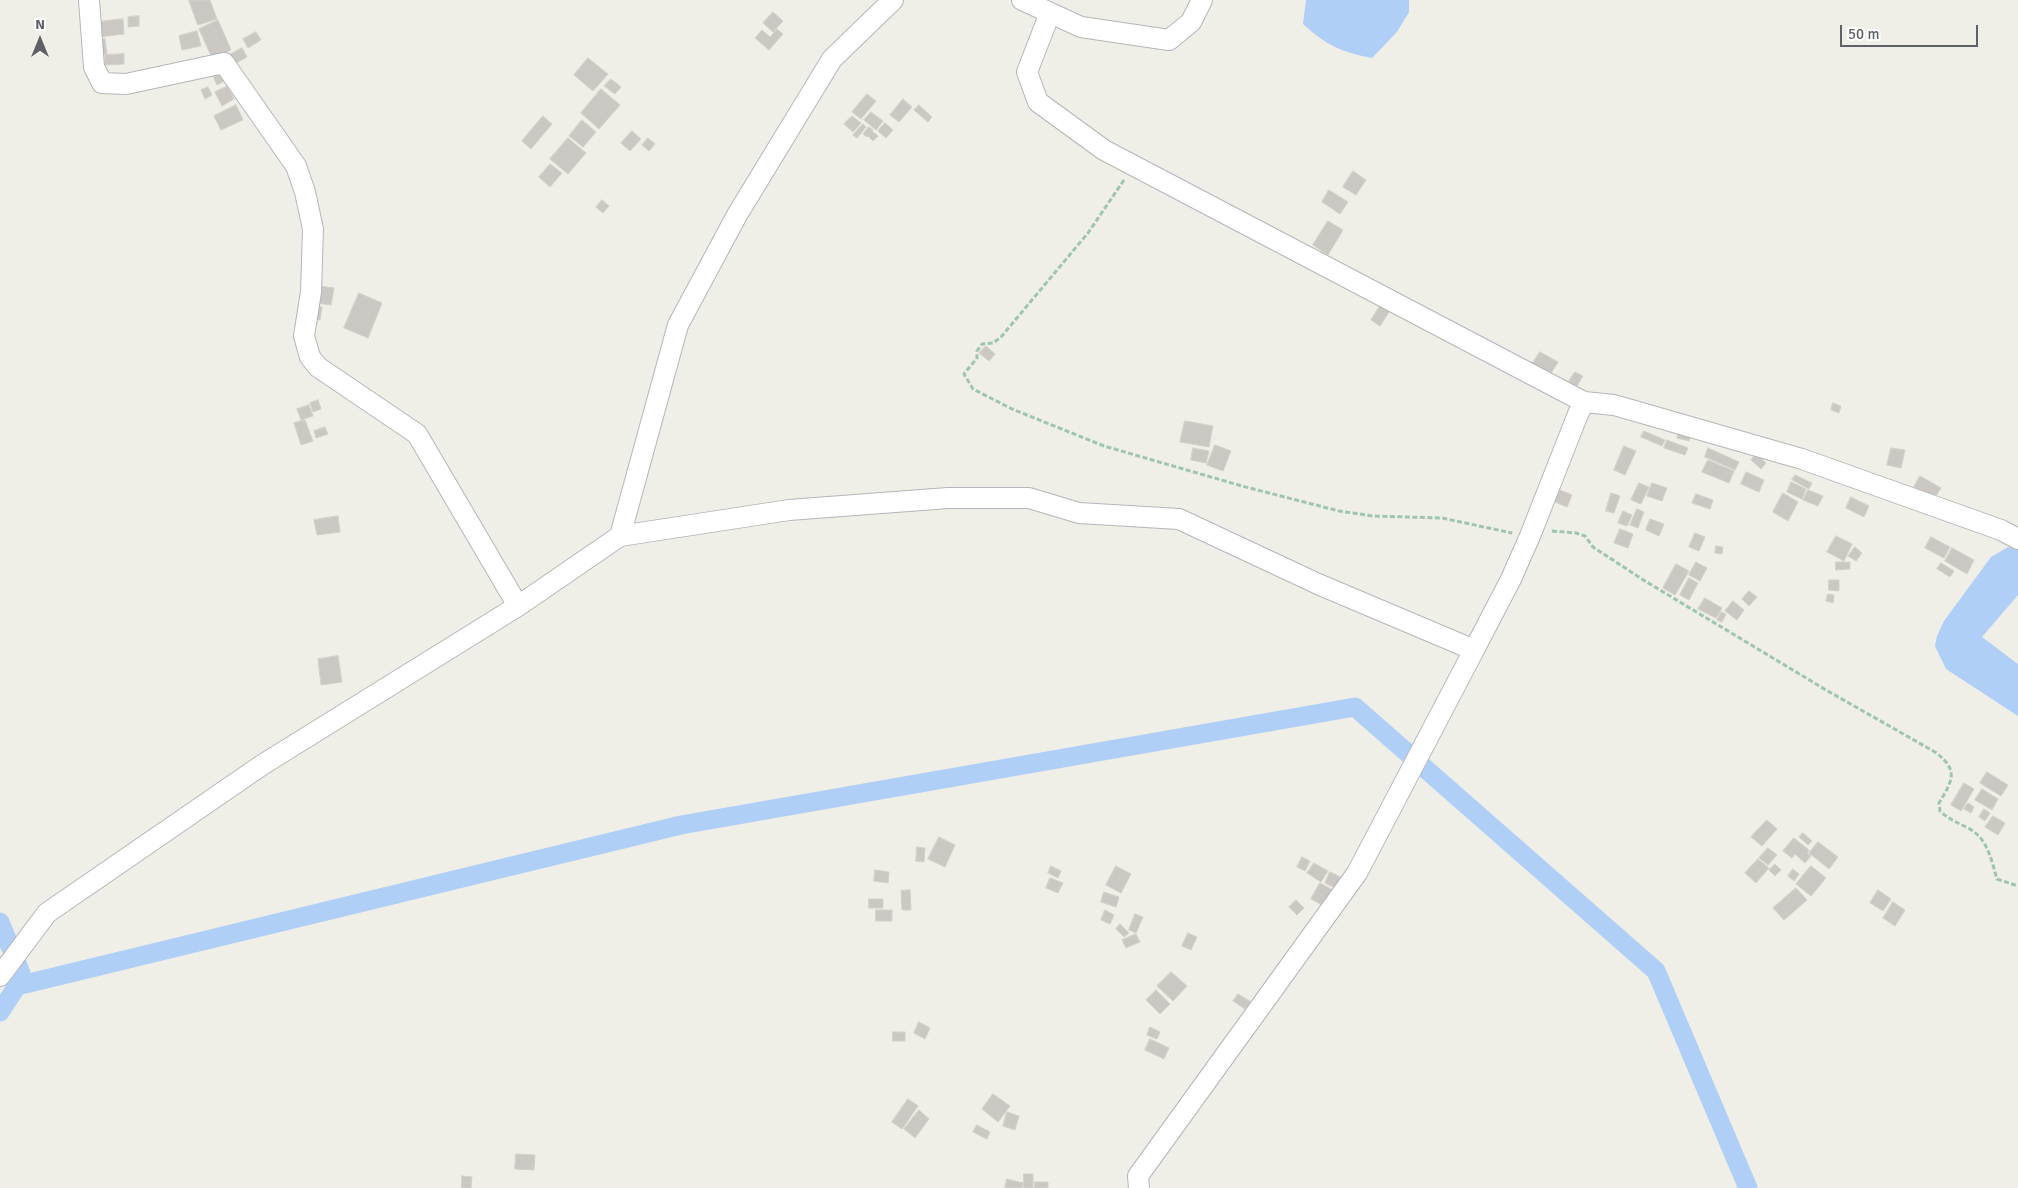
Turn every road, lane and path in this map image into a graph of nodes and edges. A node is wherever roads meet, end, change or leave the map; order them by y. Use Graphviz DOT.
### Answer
graph roads {
  1 [pos="90,0"];
  2 [pos="893,0"];
  3 [pos="1022,0"];
  4 [pos="1202,0"];
  5 [pos="1050,13"];
  6 [pos="1134,165"];
  7 [pos="1584,402"];
  8 [pos="620,536"];
  9 [pos="1530,536"];
  10 [pos="2018,539"];
  11 [pos="518,606"];
  12 [pos="1474,650"];
  13 [pos="2018,886"];
  14 [pos="4,969"];
  15 [pos="1139,1188"];
  1 -- 11 [label="street"];
  2 -- 8 [label="street"];
  3 -- 5 [label="street"];
  4 -- 5 [label="street"];
  5 -- 6 [label="street"];
  6 -- 7 [label="street"];
  6 -- 9 [label="path"];
  7 -- 9 [label="street"];
  7 -- 10 [label="street"];
  8 -- 11 [label="street"];
  8 -- 12 [label="street"];
  9 -- 12 [label="street"];
  9 -- 13 [label="path"];
  11 -- 14 [label="street"];
  12 -- 15 [label="street"];
}
